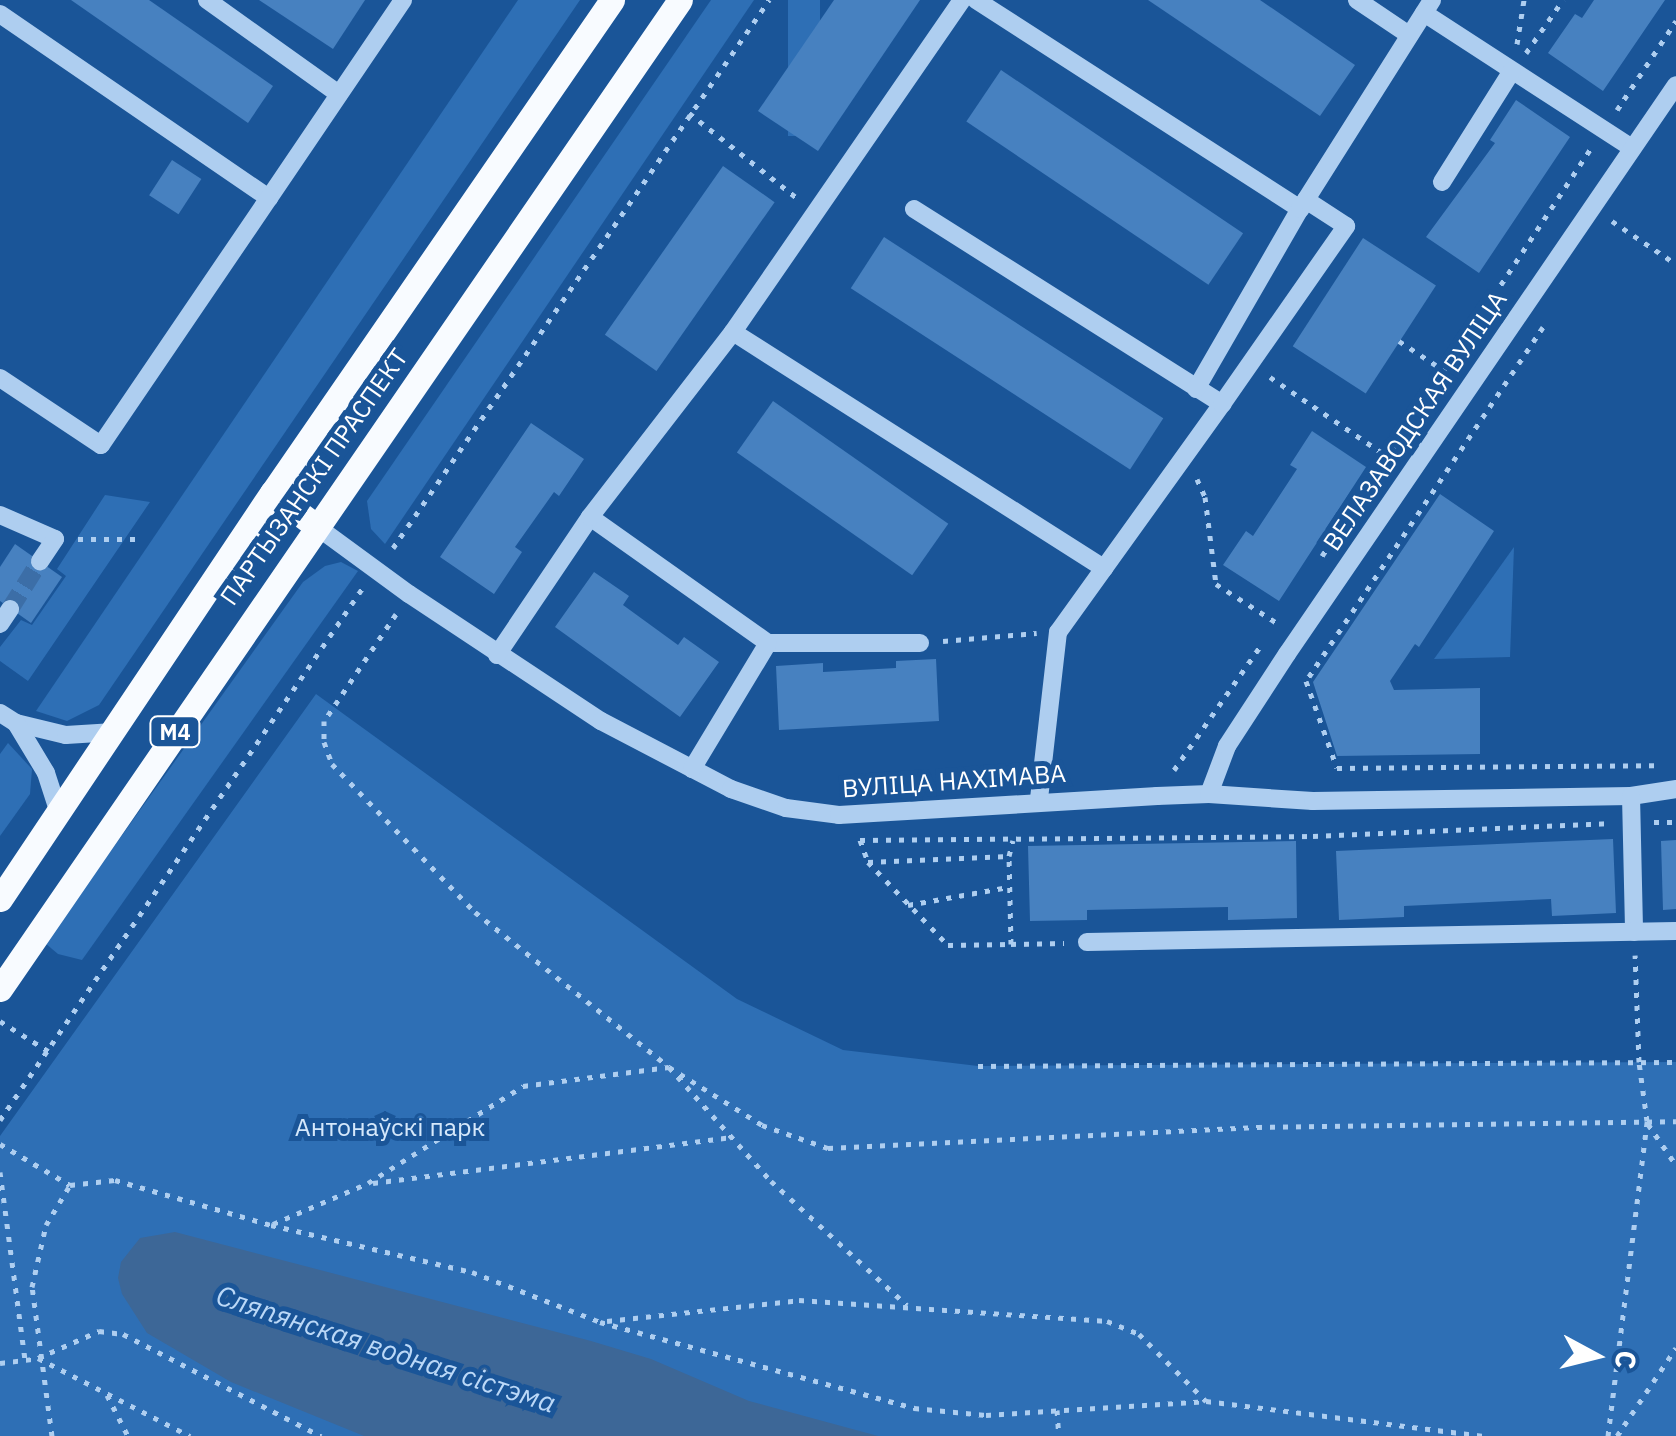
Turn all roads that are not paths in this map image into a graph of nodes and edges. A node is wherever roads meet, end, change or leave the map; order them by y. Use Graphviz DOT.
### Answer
graph roads {
  1 [pos="208,0"];
  2 [pos="402,0"];
  3 [pos="612,0"];
  4 [pos="680,0"];
  5 [pos="962,0"];
  6 [pos="976,0"];
  7 [pos="1357,0"];
  8 [pos="1428,7"];
  9 [pos="0,14"];
  10 [pos="1409,34"];
  11 [pos="1512,72"];
  12 [pos="1676,85"];
  13 [pos="339,94"];
  14 [pos="1632,148"];
  15 [pos="1442,182"];
  16 [pos="270,198"];
  17 [pos="1303,205"];
  18 [pos="914,208"];
  19 [pos="733,332"];
  20 [pos="0,378"];
  21 [pos="1196,390"];
  22 [pos="1222,404"];
  23 [pos="272,493"];
  24 [pos="0,516"];
  25 [pos="590,517"];
  26 [pos="316,526"];
  27 [pos="40,562"];
  28 [pos="1104,568"];
  29 [pos="768,643"];
  30 [pos="920,643"];
  31 [pos="497,655"];
  32 [pos="8,718"];
  33 [pos="114,732"];
  34 [pos="692,769"];
  35 [pos="1676,789"];
  36 [pos="1210,794"];
  37 [pos="1631,796"];
  38 [pos="1039,799"];
  39 [pos="58,813"];
  40 [pos="0,900"];
  41 [pos="1676,931"];
  42 [pos="1634,932"];
  43 [pos="1087,942"];
  44 [pos="0,989"];
  1 -- 13 [label="street"];
  2 -- 13 [label="street"];
  3 -- 23 [label="main road, ПАРТЫЗАНСКІ ПРАСПЕКТ / М4"];
  4 -- 26 [label="main road, ПАРТЫЗАНСКІ ПРАСПЕКТ / М4"];
  5 -- 19 [label="street"];
  6 -- 17 [label="street"];
  7 -- 10 [label="street"];
  8 -- 10 [label="street"];
  8 -- 11 [label="street"];
  9 -- 16 [label="street"];
  10 -- 17 [label="street"];
  11 -- 14 [label="street"];
  11 -- 15 [label="street"];
  12 -- 14 [label="street, ВЕЛАЗАВОДСКАЯ ВУЛІЦА"];
  13 -- 16 [label="street"];
  14 -- 36 [label="street, ВЕЛАЗАВОДСКАЯ ВУЛІЦА"];
  16 -- 20 [label="street"];
  17 -- 21 [label="street"];
  17 -- 22 [label="street"];
  18 -- 21 [label="street"];
  19 -- 25 [label="street"];
  19 -- 28 [label="street"];
  21 -- 22 [label="street"];
  22 -- 28 [label="street"];
  23 -- 26 [label="main road"];
  23 -- 33 [label="main road, ПАРТЫЗАНСКІ ПРАСПЕКТ / М4"];
  24 -- 27 [label="street"];
  25 -- 29 [label="street"];
  25 -- 31 [label="street"];
  26 -- 31 [label="street, ВУЛІЦА НАХІМАВА"];
  26 -- 44 [label="main road, ПАРТЫЗАНСКІ ПРАСПЕКТ / М4"];
  28 -- 38 [label="street"];
  29 -- 30 [label="street"];
  29 -- 34 [label="street"];
  31 -- 34 [label="street, ВУЛІЦА НАХІМАВА"];
  32 -- 33 [label="street"];
  32 -- 39 [label="street"];
  33 -- 39 [label="main road, ПАРТЫЗАНСКІ ПРАСПЕКТ / М4"];
  34 -- 38 [label="street, ВУЛІЦА НАХІМАВА"];
  35 -- 37 [label="street, ВУЛІЦА НАХІМАВА"];
  36 -- 37 [label="street, ВУЛІЦА НАХІМАВА"];
  36 -- 38 [label="street, ВУЛІЦА НАХІМАВА"];
  37 -- 42 [label="street"];
  39 -- 40 [label="main road, ПАРТЫЗАНСКІ ПРАСПЕКТ / М4"];
  41 -- 42 [label="street"];
  42 -- 43 [label="street"];
}
